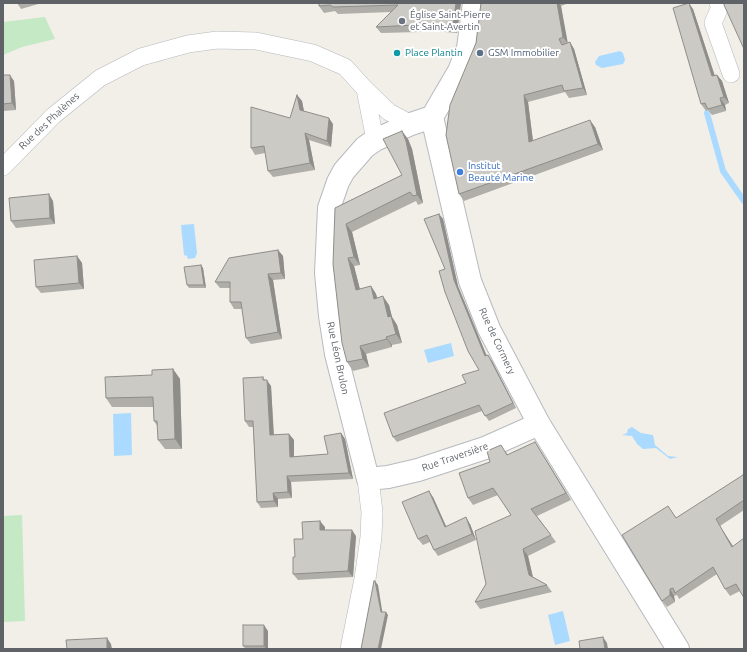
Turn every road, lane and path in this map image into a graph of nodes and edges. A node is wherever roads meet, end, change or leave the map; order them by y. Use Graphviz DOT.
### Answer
graph roads {
  1 [pos="474,3"];
  2 [pos="718,3"];
  3 [pos="731,74"];
  4 [pos="365,89"];
  5 [pos="432,117"];
  6 [pos="410,124"];
  7 [pos="375,140"];
  8 [pos="3,166"];
  9 [pos="539,424"];
  10 [pos="368,479"];
  11 [pos="351,649"];
  12 [pos="678,649"];
  1 -- 5 [label="main road"];
  2 -- 3 [label="street"];
  4 -- 6 [label="street, Rue des Phalènes"];
  4 -- 7 [label="street"];
  4 -- 8 [label="street, Rue des Phalènes"];
  5 -- 6 [label="main road, Rue Léon Brulon"];
  5 -- 9 [label="main road, Rue de Cormery"];
  6 -- 7 [label="main road, Rue Léon Brulon"];
  7 -- 10 [label="main road, Rue Léon Brulon"];
  9 -- 10 [label="main road, Rue Traversière"];
  9 -- 12 [label="main road, Rue de Cormery"];
  10 -- 11 [label="street, Rue Léon Brulon"];
}
